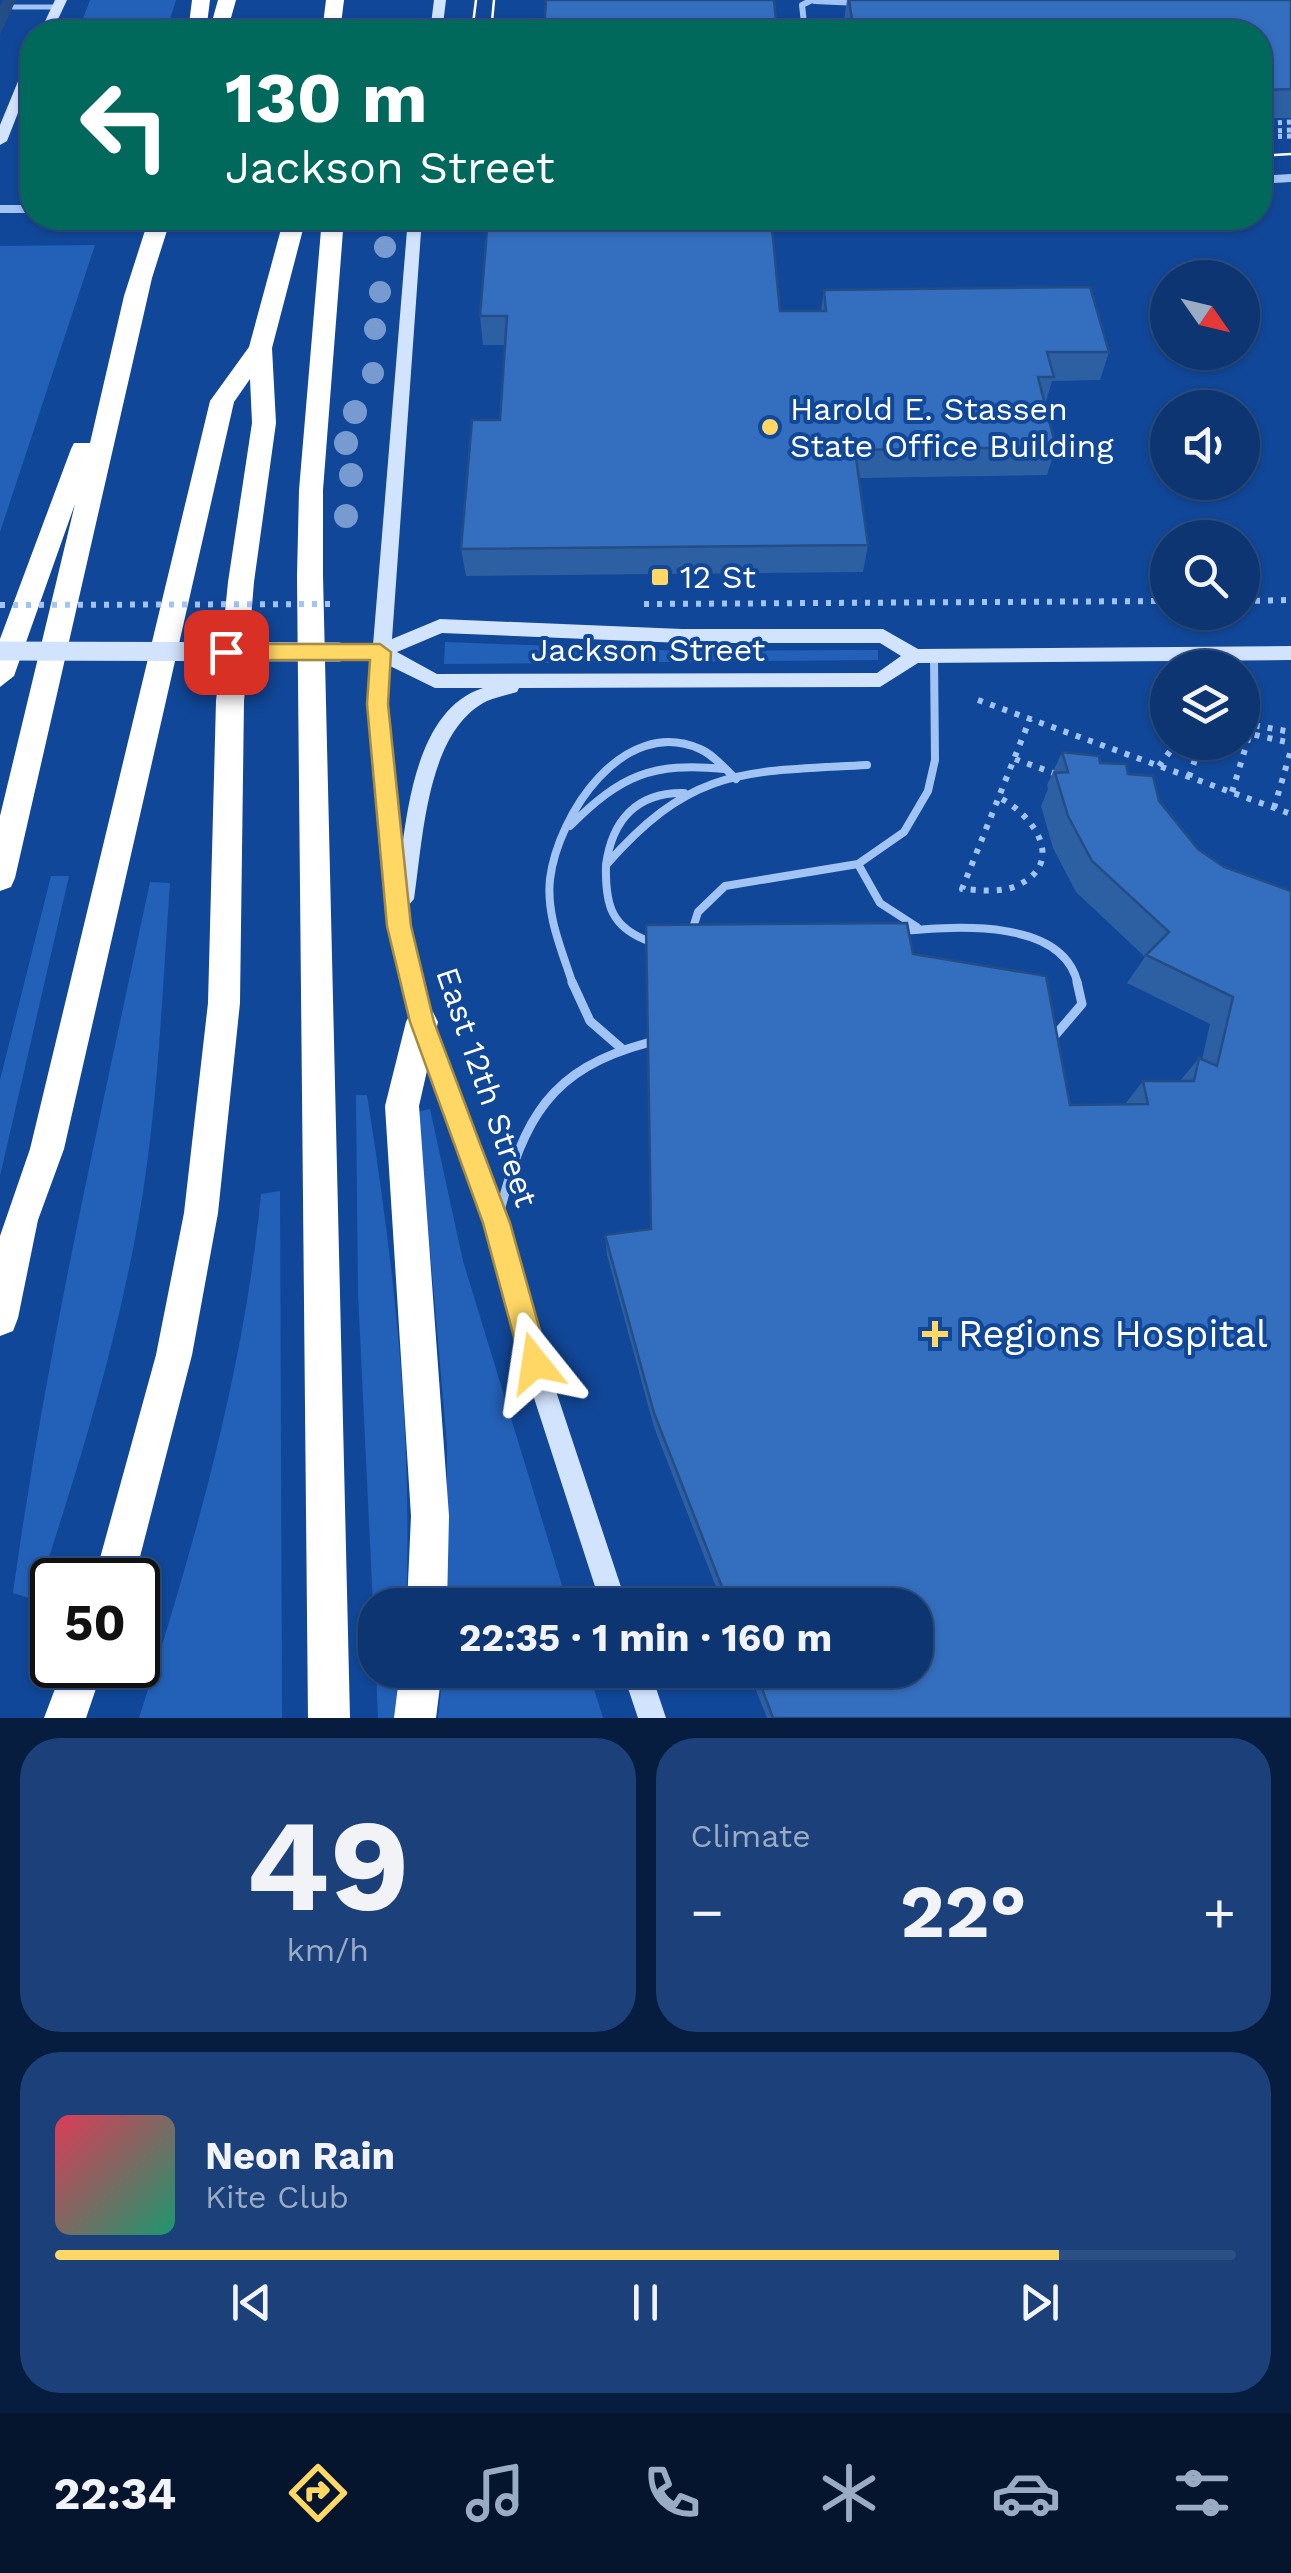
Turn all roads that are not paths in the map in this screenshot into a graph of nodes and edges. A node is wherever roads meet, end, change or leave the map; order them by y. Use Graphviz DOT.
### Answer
graph roads {
  1 [pos="814,0"];
  2 [pos="869,2"];
  3 [pos="59,3"];
  4 [pos="14,7"];
  5 [pos="804,20"];
  6 [pos="20,92"];
  7 [pos="0,141"];
  8 [pos="156,230"];
  9 [pos="292,230"];
  10 [pos="332,230"];
  11 [pos="414,230"];
  12 [pos="141,279"];
  13 [pos="260,348"];
  14 [pos="0,650"];
  15 [pos="380,652"];
  16 [pos="1291,652"];
  17 [pos="925,656"];
  18 [pos="0,676"];
  19 [pos="576,679"];
  20 [pos="867,766"];
  21 [pos="724,768"];
  22 [pos="736,779"];
  23 [pos="684,793"];
  24 [pos="566,831"];
  25 [pos="858,864"];
  26 [pos="606,865"];
  27 [pos="0,878"];
  28 [pos="399,926"];
  29 [pos="921,929"];
  30 [pos="884,933"];
  31 [pos="671,943"];
  32 [pos="706,943"];
  33 [pos="422,1022"];
  34 [pos="646,1043"];
  35 [pos="621,1048"];
  36 [pos="1039,1049"];
  37 [pos="497,1223"];
  38 [pos="0,1318"];
  39 [pos="120,1558"];
  40 [pos="427,1588"];
  41 [pos="608,1588"];
  42 [pos="76,1688"];
  43 [pos="419,1688"];
  44 [pos="642,1688"];
  45 [pos="328,1705"];
  46 [pos="65,1718"];
  47 [pos="415,1718"];
  48 [pos="652,1718"];
  1 -- 2 [label="street"];
  1 -- 5 [label="street"];
  3 -- 4 [label="lane"];
  6 -- 7 [label="main road"];
  8 -- 12 [label="highway"];
  9 -- 13 [label="highway"];
  10 -- 45 [label="highway"];
  11 -- 15 [label="main road, East 12th Street"];
  12 -- 18 [label="highway"];
  12 -- 27 [label="highway"];
  13 -- 38 [label="highway"];
  13 -- 39 [label="highway"];
  14 -- 15 [label="main road, Jackson Street, bridge"];
  15 -- 17 [label="main road, Jackson Street"];
  15 -- 19 [label="main road, Jackson Street"];
  15 -- 28 [label="main road, East 12th Street"];
  16 -- 17 [label="main road, Jackson Street"];
  17 -- 19 [label="main road, Jackson Street"];
  17 -- 25 [label="lane"];
  19 -- 28 [label="main road"];
  20 -- 22 [label="lane"];
  21 -- 22 [label="lane"];
  21 -- 24 [label="lane"];
  21 -- 24 [label="lane"];
  22 -- 23 [label="lane"];
  23 -- 26 [label="lane"];
  23 -- 26 [label="lane"];
  24 -- 35 [label="lane"];
  25 -- 29 [label="lane"];
  25 -- 32 [label="lane"];
  26 -- 31 [label="lane"];
  28 -- 33 [label="main road, East 12th Street"];
  29 -- 30 [label="lane"];
  29 -- 36 [label="lane"];
  33 -- 37 [label="main road, East 12th Street"];
  33 -- 40 [label="highway"];
  34 -- 35 [label="lane"];
  35 -- 37 [label="lane"];
  37 -- 41 [label="main road, East 12th Street"];
  42 -- 46 [label="highway"];
  43 -- 47 [label="highway"];
  44 -- 48 [label="main road"];
}
